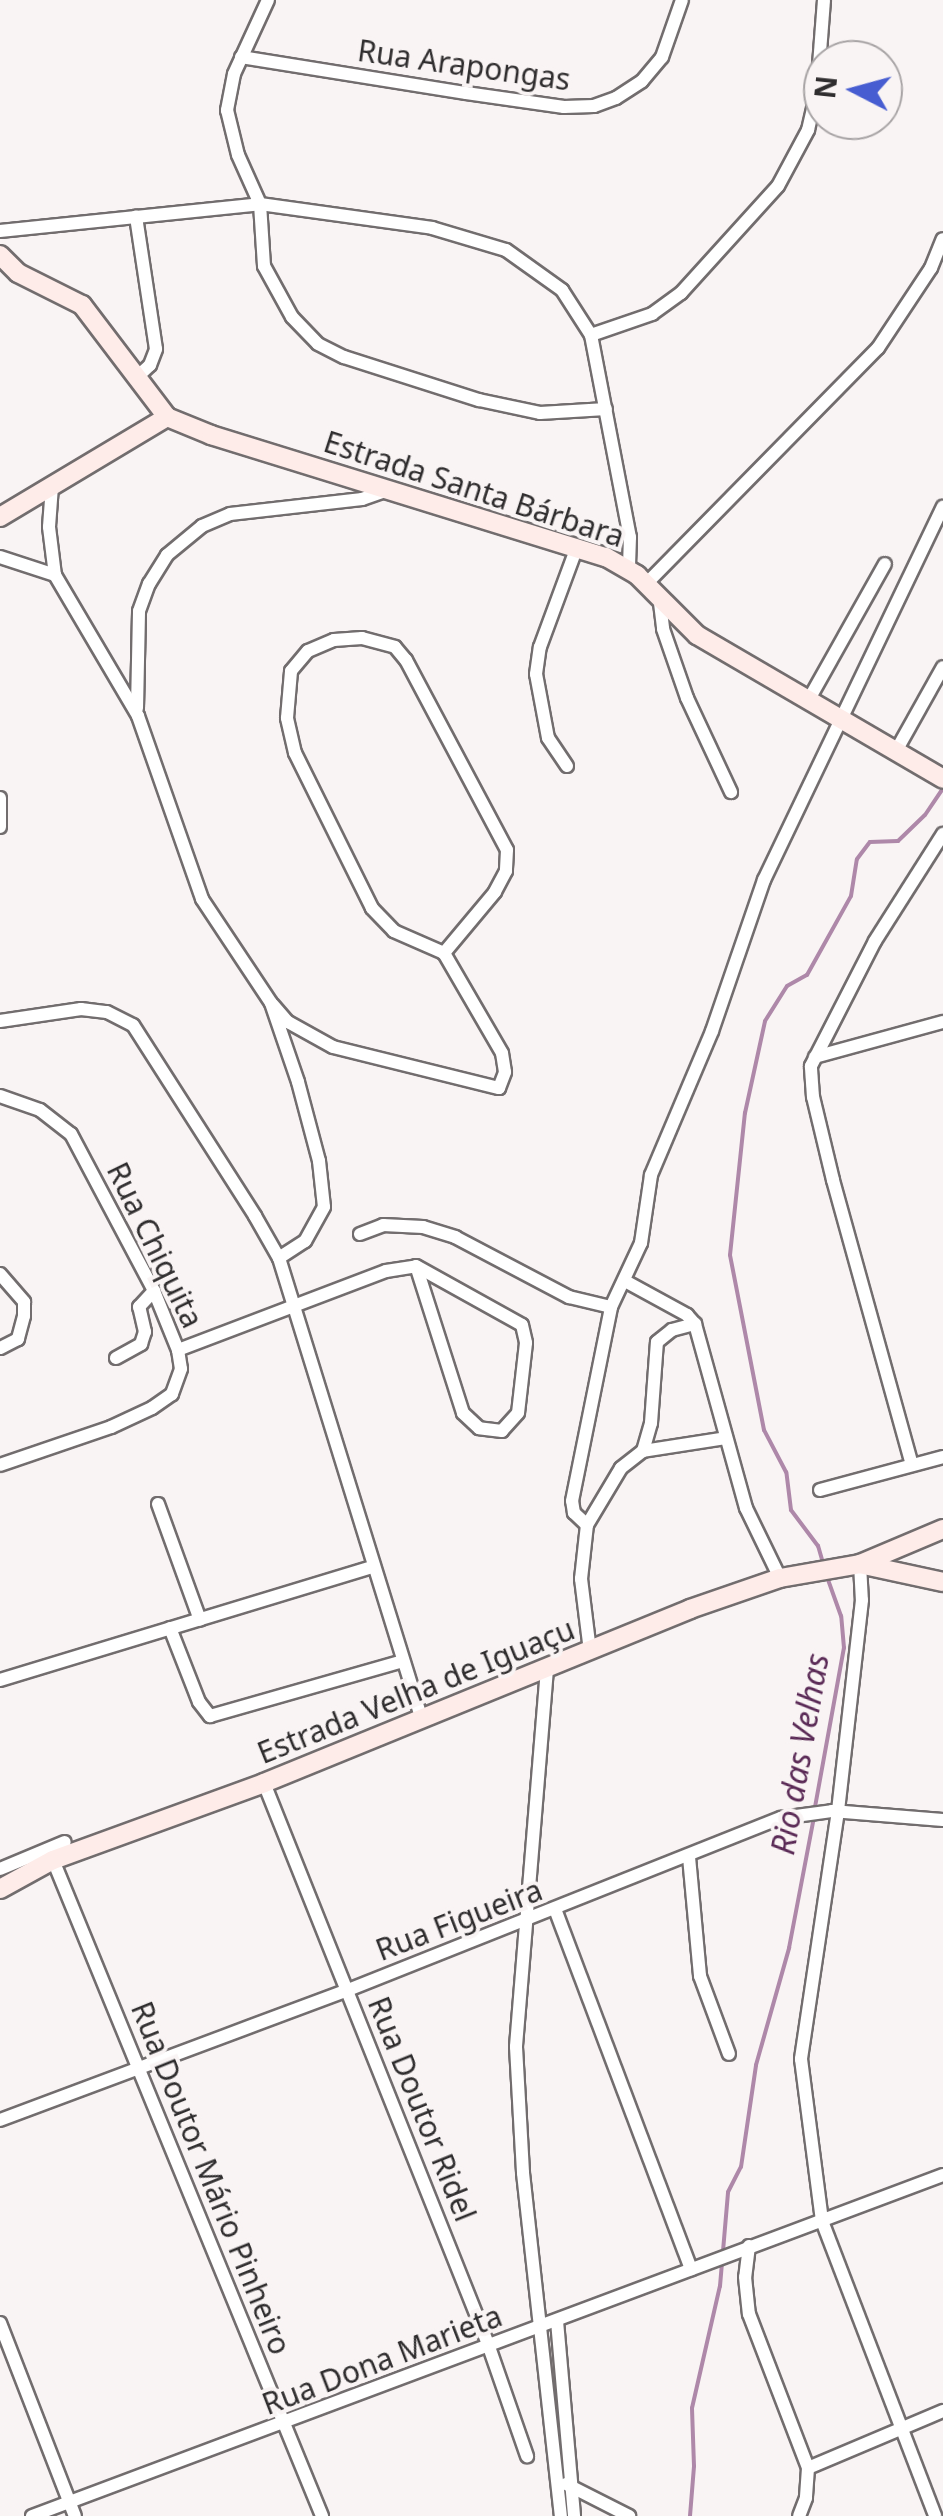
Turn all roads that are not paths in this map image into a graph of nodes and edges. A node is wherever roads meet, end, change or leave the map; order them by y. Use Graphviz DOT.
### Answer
graph roads {
  1 [pos="268,0"];
  2 [pos="682,0"];
  3 [pos="824,3"];
  4 [pos="241,57"];
  5 [pos="260,204"];
  6 [pos="136,216"];
  7 [pos="0,231"];
  8 [pos="943,239"];
  9 [pos="0,255"];
  10 [pos="590,335"];
  11 [pos="136,378"];
  12 [pos="606,409"];
  13 [pos="167,417"];
  14 [pos="52,486"];
  15 [pos="391,489"];
  16 [pos="943,507"];
  17 [pos="0,517"];
  18 [pos="577,546"];
  19 [pos="0,557"];
  20 [pos="886,564"];
  21 [pos="629,569"];
  22 [pos="55,575"];
  23 [pos="646,584"];
  24 [pos="660,603"];
  25 [pos="943,667"];
  26 [pos="808,701"];
  27 [pos="138,716"];
  28 [pos="842,720"];
  29 [pos="896,751"];
  30 [pos="567,766"];
  31 [pos="936,775"];
  32 [pos="731,792"];
  33 [pos="0,798"];
  34 [pos="0,827"];
  35 [pos="943,834"];
  36 [pos="444,954"];
  37 [pos="271,1004"];
  38 [pos="0,1021"];
  39 [pos="943,1022"];
  40 [pos="816,1056"];
  41 [pos="1,1099"];
  42 [pos="360,1234"];
  43 [pos="279,1258"];
  44 [pos="416,1266"];
  45 [pos="0,1274"];
  46 [pos="625,1281"];
  47 [pos="154,1291"];
  48 [pos="293,1306"];
  49 [pos="611,1307"];
  50 [pos="695,1324"];
  51 [pos="0,1348"];
  52 [pos="178,1350"];
  53 [pos="116,1358"];
  54 [pos="726,1438"];
  55 [pos="643,1451"];
  56 [pos="943,1457"];
  57 [pos="0,1465"];
  58 [pos="912,1466"];
  59 [pos="820,1490"];
  60 [pos="158,1504"];
  61 [pos="587,1526"];
  62 [pos="943,1529"];
  63 [pos="908,1540"];
  64 [pos="851,1566"];
  65 [pos="371,1567"];
  66 [pos="780,1578"];
  67 [pos="917,1578"];
  68 [pos="943,1582"];
  69 [pos="200,1620"];
  70 [pos="170,1628"];
  71 [pos="590,1651"];
  72 [pos="400,1662"];
  73 [pos="0,1663"];
  74 [pos="547,1669"];
  75 [pos="2,1679"];
  76 [pos="422,1720"];
  77 [pos="264,1782"];
  78 [pos="835,1811"];
  79 [pos="943,1820"];
  80 [pos="65,1842"];
  81 [pos="689,1856"];
  82 [pos="53,1860"];
  83 [pos="0,1870"];
  84 [pos="0,1889"];
  85 [pos="556,1909"];
  86 [pos="524,1919"];
  87 [pos="348,1990"];
  88 [pos="729,2054"];
  89 [pos="138,2068"];
  90 [pos="0,2120"];
  91 [pos="943,2175"];
  92 [pos="822,2221"];
  93 [pos="744,2247"];
  94 [pos="696,2267"];
  95 [pos="558,2321"];
  96 [pos="0,2323"];
  97 [pos="539,2326"];
  98 [pos="488,2344"];
  99 [pos="943,2411"];
  100 [pos="285,2424"];
  101 [pos="902,2426"];
  102 [pos="527,2456"];
  103 [pos="808,2468"];
  104 [pos="566,2484"];
  105 [pos="69,2500"];
  106 [pos="32,2516"];
  107 [pos="75,2516"];
  108 [pos="322,2516"];
  109 [pos="561,2516"];
  110 [pos="574,2516"];
  111 [pos="630,2516"];
  112 [pos="799,2516"];
  113 [pos="935,2516"];
  1 -- 4 [label="street"];
  2 -- 4 [label="street, Rua Arapongas"];
  3 -- 10 [label="street"];
  4 -- 5 [label="street"];
  5 -- 6 [label="street"];
  5 -- 10 [label="street"];
  5 -- 12 [label="street"];
  6 -- 7 [label="street"];
  6 -- 11 [label="street"];
  8 -- 23 [label="street"];
  9 -- 11 [label="street, Estrada Santa Bárbara"];
  10 -- 12 [label="street"];
  11 -- 13 [label="street, Estrada Santa Bárbara"];
  12 -- 21 [label="street"];
  13 -- 14 [label="street"];
  13 -- 15 [label="street, Estrada Santa Bárbara"];
  14 -- 17 [label="street"];
  14 -- 22 [label="street"];
  15 -- 18 [label="street, Estrada Santa Bárbara"];
  15 -- 27 [label="street"];
  16 -- 28 [label="street"];
  18 -- 21 [label="street, Estrada Santa Bárbara"];
  18 -- 30 [label="street"];
  19 -- 22 [label="street"];
  20 -- 26 [label="street"];
  21 -- 23 [label="street, Estrada Santa Bárbara"];
  22 -- 27 [label="street"];
  23 -- 24 [label="street, Estrada Santa Bárbara"];
  24 -- 26 [label="street, Estrada Santa Bárbara"];
  24 -- 32 [label="street"];
  25 -- 29 [label="street"];
  26 -- 28 [label="street, Estrada Santa Bárbara"];
  27 -- 37 [label="street"];
  28 -- 29 [label="street, Estrada Santa Bárbara"];
  28 -- 46 [label="street"];
  29 -- 31 [label="street, Estrada Santa Bárbara"];
  33 -- 34 [label="street"];
  35 -- 40 [label="street"];
  36 -- 36 [label="street"];
  36 -- 37 [label="street"];
  37 -- 43 [label="street"];
  38 -- 43 [label="street"];
  39 -- 40 [label="street"];
  40 -- 58 [label="street"];
  41 -- 47 [label="street, Rua Chiquita"];
  42 -- 49 [label="street"];
  43 -- 48 [label="street"];
  44 -- 44 [label="street"];
  44 -- 48 [label="street"];
  45 -- 51 [label="street"];
  46 -- 49 [label="street"];
  46 -- 50 [label="street"];
  47 -- 52 [label="street, Rua Chiquita"];
  47 -- 53 [label="street"];
  48 -- 52 [label="street"];
  48 -- 65 [label="street"];
  49 -- 61 [label="street"];
  50 -- 54 [label="street"];
  50 -- 55 [label="street"];
  52 -- 57 [label="street, Rua Chiquita"];
  54 -- 55 [label="street"];
  54 -- 66 [label="street"];
  55 -- 61 [label="street"];
  56 -- 58 [label="street"];
  58 -- 59 [label="street"];
  60 -- 69 [label="street"];
  61 -- 71 [label="street"];
  62 -- 63 [label="street, Estrada Velha de Iguaçu"];
  63 -- 64 [label="street, Estrada Velha de Iguaçu"];
  63 -- 67 [label="street"];
  64 -- 66 [label="street, Estrada Velha de Iguaçu"];
  64 -- 67 [label="street, Estrada Velha de Iguaçu"];
  64 -- 78 [label="street"];
  65 -- 69 [label="street"];
  65 -- 72 [label="street"];
  66 -- 71 [label="street, Estrada Velha de Iguaçu"];
  67 -- 68 [label="street, Estrada Velha de Iguaçu"];
  69 -- 70 [label="street"];
  70 -- 72 [label="street"];
  70 -- 75 [label="street"];
  71 -- 74 [label="street, Estrada Velha de Iguaçu"];
  72 -- 76 [label="street"];
  73 -- 75 [label="street"];
  74 -- 76 [label="street, Estrada Velha de Iguaçu"];
  74 -- 86 [label="street"];
  76 -- 77 [label="street, Estrada Velha de Iguaçu"];
  77 -- 82 [label="street, Estrada Velha de Iguaçu"];
  77 -- 87 [label="street, Rua Doutor Ridel"];
  78 -- 79 [label="street, Rua Figueira"];
  78 -- 81 [label="street, Rua Figueira"];
  78 -- 92 [label="street"];
  80 -- 83 [label="street"];
  81 -- 85 [label="street, Rua Figueira"];
  81 -- 88 [label="street"];
  82 -- 84 [label="street, Estrada Velha de Iguaçu"];
  82 -- 89 [label="street, Rua Doutor Mário Pinheiro"];
  85 -- 86 [label="street, Rua Figueira"];
  85 -- 94 [label="street"];
  86 -- 87 [label="street, Rua Figueira"];
  86 -- 97 [label="street"];
  87 -- 89 [label="street, Rua Figueira"];
  87 -- 98 [label="street, Rua Doutor Ridel"];
  89 -- 90 [label="street, Rua Figueira"];
  89 -- 100 [label="street, Rua Doutor Mário Pinheiro"];
  91 -- 92 [label="street, Rua Dona Marieta"];
  92 -- 93 [label="street, Rua Dona Marieta"];
  92 -- 101 [label="street"];
  93 -- 94 [label="street, Rua Dona Marieta"];
  93 -- 103 [label="street"];
  94 -- 95 [label="street, Rua Dona Marieta"];
  95 -- 97 [label="street, Rua Dona Marieta"];
  95 -- 104 [label="street"];
  96 -- 105 [label="street"];
  97 -- 98 [label="street, Rua Dona Marieta"];
  97 -- 104 [label="street"];
  98 -- 100 [label="street, Rua Dona Marieta"];
  98 -- 102 [label="street, Rua Doutor Ridel"];
  99 -- 101 [label="street"];
  100 -- 105 [label="street, Rua Dona Marieta"];
  100 -- 108 [label="street, Rua Doutor Mário Pinheiro"];
  101 -- 103 [label="street"];
  101 -- 113 [label="street"];
  103 -- 112 [label="street"];
  104 -- 109 [label="street"];
  104 -- 110 [label="street"];
  104 -- 111 [label="street"];
  105 -- 106 [label="street, Rua Dona Marieta"];
  105 -- 107 [label="street"];
}
